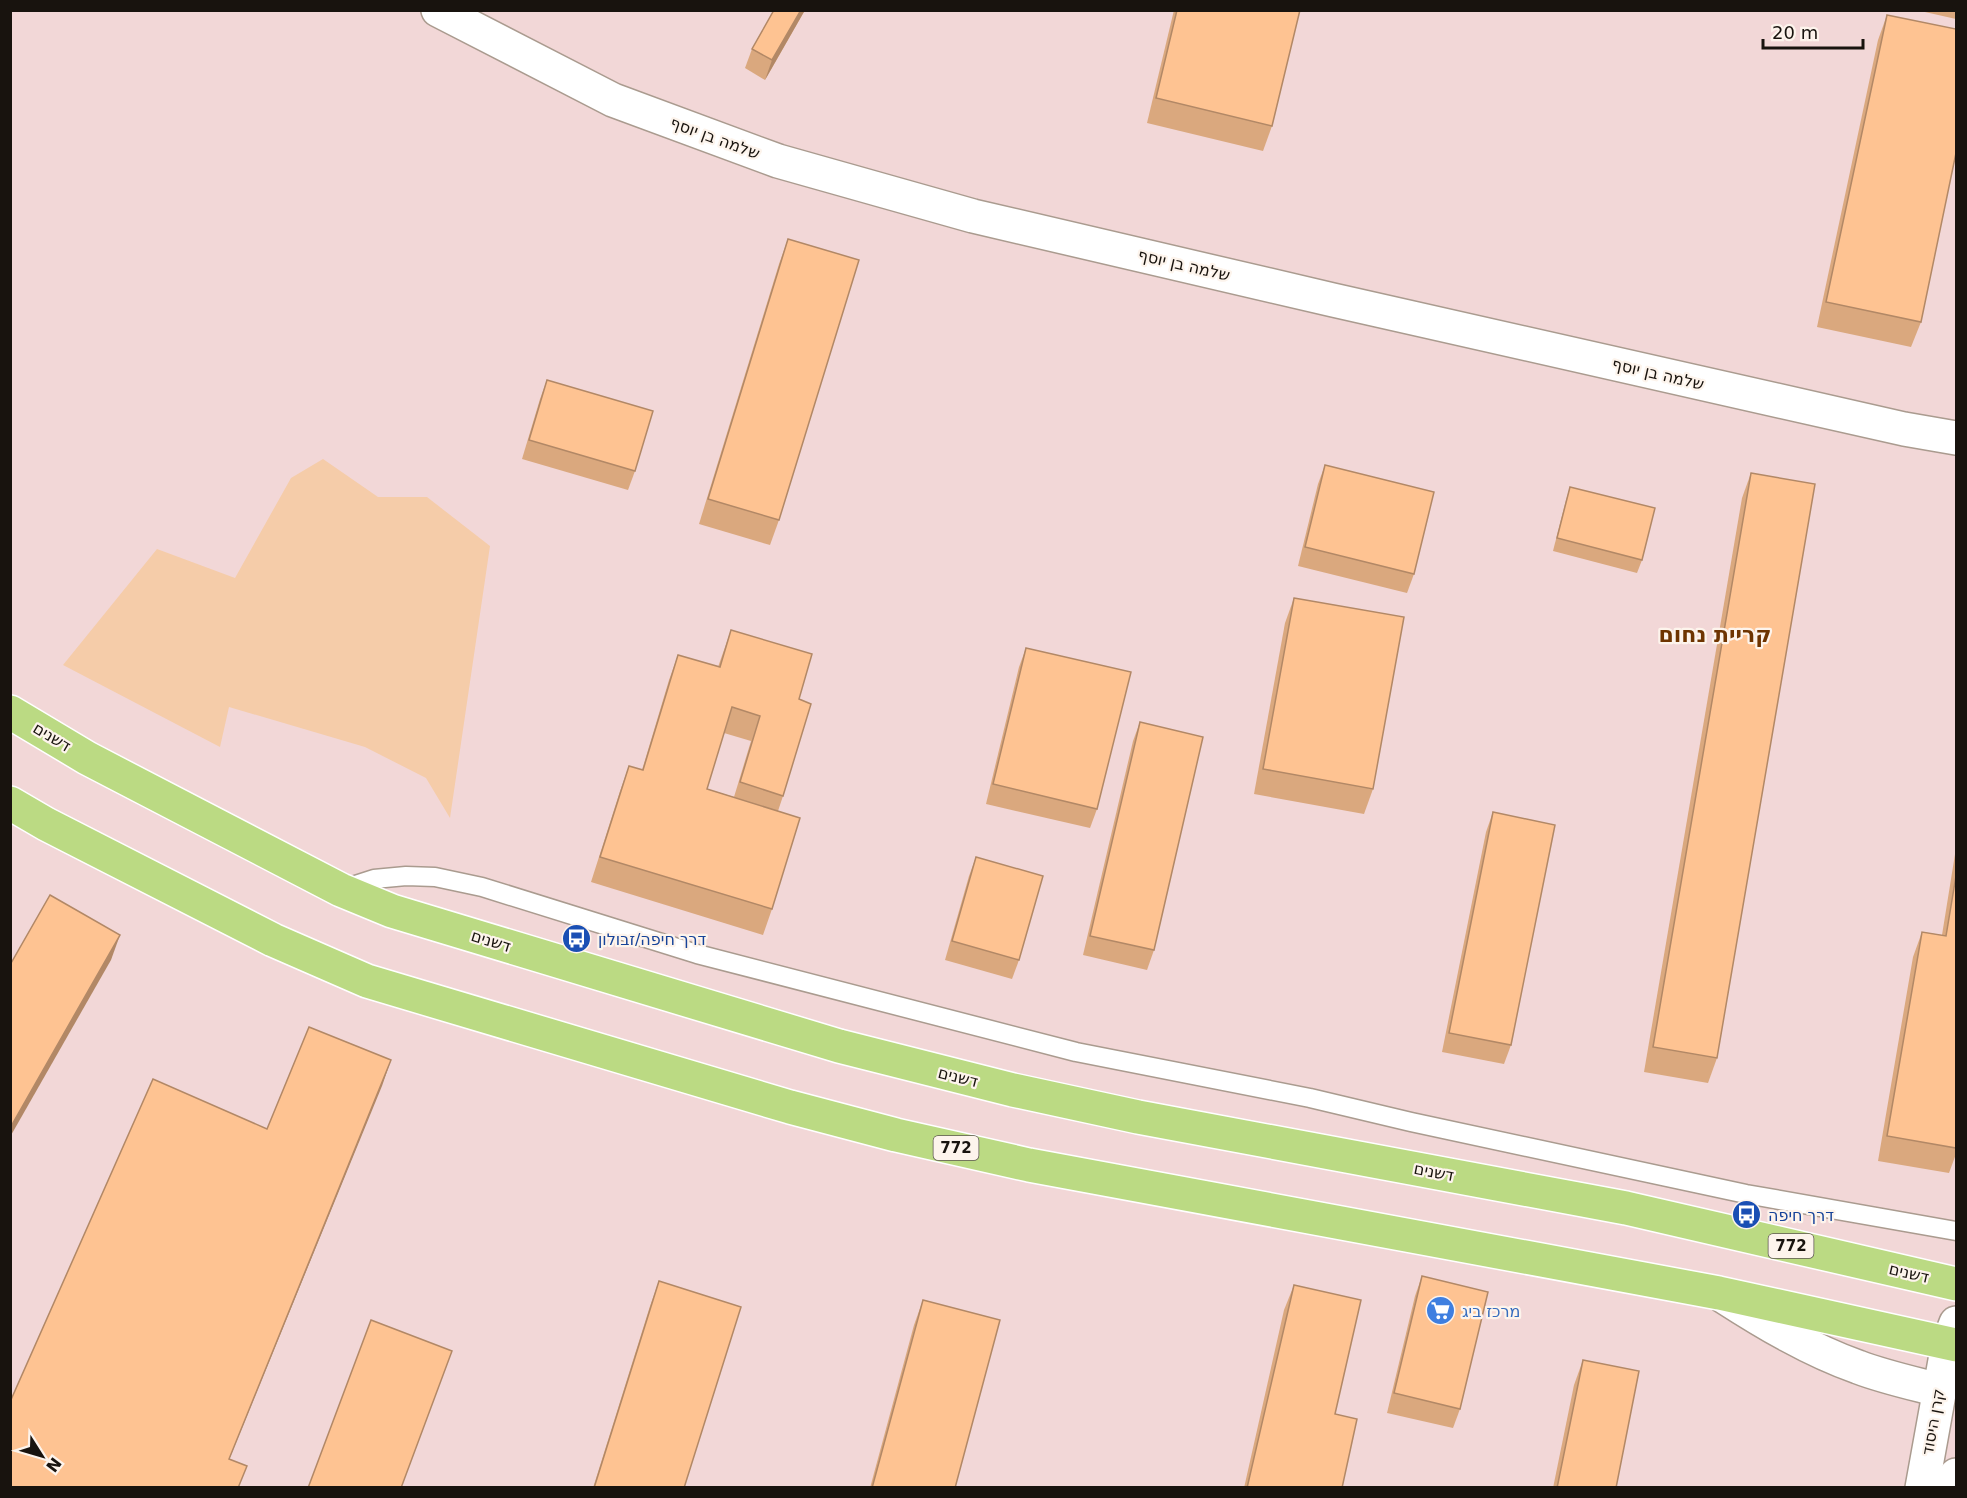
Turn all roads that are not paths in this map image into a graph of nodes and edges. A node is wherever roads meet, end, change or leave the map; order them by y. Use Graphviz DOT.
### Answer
graph roads {
  1 [pos="438,10"];
  2 [pos="1956,438"];
  3 [pos="10,712"];
  4 [pos="10,803"];
  5 [pos="341,890"];
  6 [pos="1956,1231"];
  7 [pos="1956,1284"];
  8 [pos="1719,1293"];
  9 [pos="1954,1338"];
  10 [pos="1948,1391"];
  11 [pos="1956,1475"];
  12 [pos="1922,1488"];
  13 [pos="1954,1488"];
  1 -- 2 [label="street, שלמה בן יוסף"];
  3 -- 5 [label="main road, דשנים / 772"];
  4 -- 8 [label="main road, 772"];
  5 -- 6 [label="lane"];
  5 -- 7 [label="main road, דשנים / 772"];
  8 -- 9 [label="main road, 772"];
  8 -- 10 [label="street"];
  9 -- 10 [label="street, קרן היסוד"];
  10 -- 12 [label="street, קרן היסוד"];
  11 -- 13 [label="street"];
}
